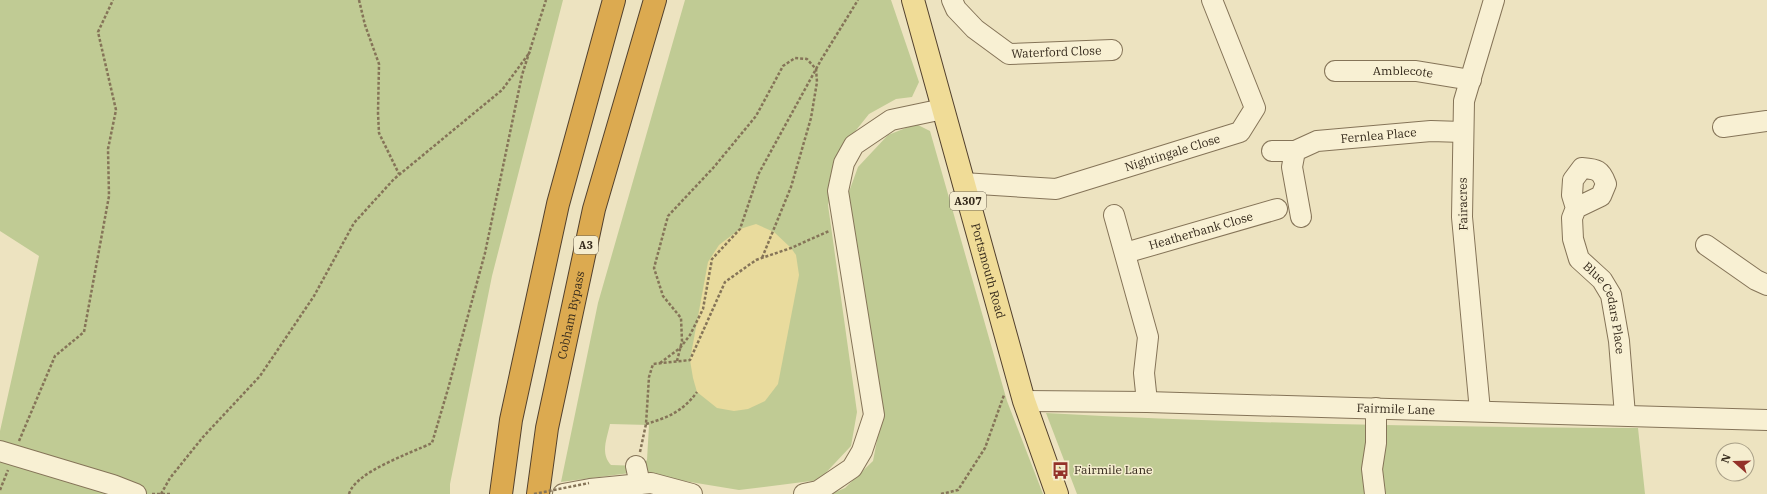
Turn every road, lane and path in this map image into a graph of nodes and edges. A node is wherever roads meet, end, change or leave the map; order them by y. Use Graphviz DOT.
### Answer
graph roads {
  1 [pos="113,0"];
  2 [pos="359,0"];
  3 [pos="546,0"];
  4 [pos="614,0"];
  5 [pos="655,0"];
  6 [pos="858,0"];
  7 [pos="913,0"];
  8 [pos="952,0"];
  9 [pos="1212,0"];
  10 [pos="1494,0"];
  11 [pos="1112,50"];
  12 [pos="530,52"];
  13 [pos="816,69"];
  14 [pos="1335,71"];
  15 [pos="1471,80"];
  16 [pos="943,109"];
  17 [pos="1767,121"];
  18 [pos="1723,127"];
  19 [pos="1463,132"];
  20 [pos="1272,151"];
  21 [pos="1295,151"];
  22 [pos="399,174"];
  23 [pos="963,182"];
  24 [pos="1576,208"];
  25 [pos="1277,209"];
  26 [pos="1114,215"];
  27 [pos="1300,217"];
  28 [pos="831,231"];
  29 [pos="1706,244"];
  30 [pos="1126,253"];
  31 [pos="762,258"];
  32 [pos="1761,283"];
  33 [pos="680,348"];
  34 [pos="677,361"];
  35 [pos="660,363"];
  36 [pos="1005,391"];
  37 [pos="697,392"];
  38 [pos="1024,401"];
  39 [pos="1147,402"];
  40 [pos="1376,408"];
  41 [pos="1480,411"];
  42 [pos="1625,415"];
  43 [pos="1767,420"];
  44 [pos="646,424"];
  45 [pos="7,453"];
  46 [pos="638,475"];
  47 [pos="590,486"];
  48 [pos="0,490"];
  49 [pos="136,494"];
  50 [pos="160,494"];
  51 [pos="349,494"];
  52 [pos="501,494"];
  53 [pos="534,494"];
  54 [pos="538,494"];
  55 [pos="563,494"];
  56 [pos="692,494"];
  57 [pos="804,494"];
  58 [pos="941,494"];
  59 [pos="1057,494"];
  60 [pos="1375,494"];
  1 -- 45 [label="path"];
  2 -- 22 [label="path"];
  3 -- 12 [label="path"];
  4 -- 52 [label="highway"];
  5 -- 54 [label="highway, Cobham Bypass / A3"];
  6 -- 13 [label="path"];
  7 -- 16 [label="main road, Portsmouth Road / A307"];
  8 -- 11 [label="street, Waterford Close"];
  9 -- 23 [label="street, Nightingale Close"];
  10 -- 15 [label="street, Fairacres"];
  12 -- 22 [label="path"];
  12 -- 51 [label="path"];
  13 -- 31 [label="path"];
  13 -- 33 [label="path"];
  13 -- 33 [label="path"];
  14 -- 15 [label="street, Amblecote"];
  15 -- 19 [label="street, Fairacres"];
  16 -- 23 [label="main road, Portsmouth Road / A307"];
  16 -- 57 [label="street"];
  17 -- 18 [label="street"];
  19 -- 21 [label="street, Fernlea Place"];
  19 -- 41 [label="street, Fairacres"];
  20 -- 21 [label="street, Fernlea Place"];
  21 -- 27 [label="street"];
  22 -- 50 [label="path"];
  23 -- 38 [label="main road, Portsmouth Road / A307"];
  24 -- 42 [label="street, Blue Cedars Place"];
  25 -- 30 [label="street, Heatherbank Close"];
  26 -- 30 [label="street"];
  28 -- 31 [label="path"];
  29 -- 32 [label="street"];
  30 -- 39 [label="street"];
  31 -- 34 [label="path"];
  33 -- 34 [label="path"];
  33 -- 35 [label="path"];
  34 -- 35 [label="path"];
  35 -- 44 [label="path"];
  36 -- 58 [label="path"];
  37 -- 44 [label="path"];
  38 -- 39 [label="street, Fairmile Lane"];
  38 -- 59 [label="main road, Portsmouth Road / A307"];
  39 -- 40 [label="street, Fairmile Lane"];
  40 -- 41 [label="street, Fairmile Lane"];
  40 -- 60 [label="street"];
  41 -- 42 [label="street, Fairmile Lane"];
  42 -- 43 [label="street, Fairmile Lane"];
  44 -- 46 [label="path"];
  45 -- 48 [label="path"];
  45 -- 49 [label="street"];
  46 -- 47 [label="street"];
  46 -- 56 [label="street"];
  47 -- 53 [label="path, bridge"];
  47 -- 55 [label="street"];
}
